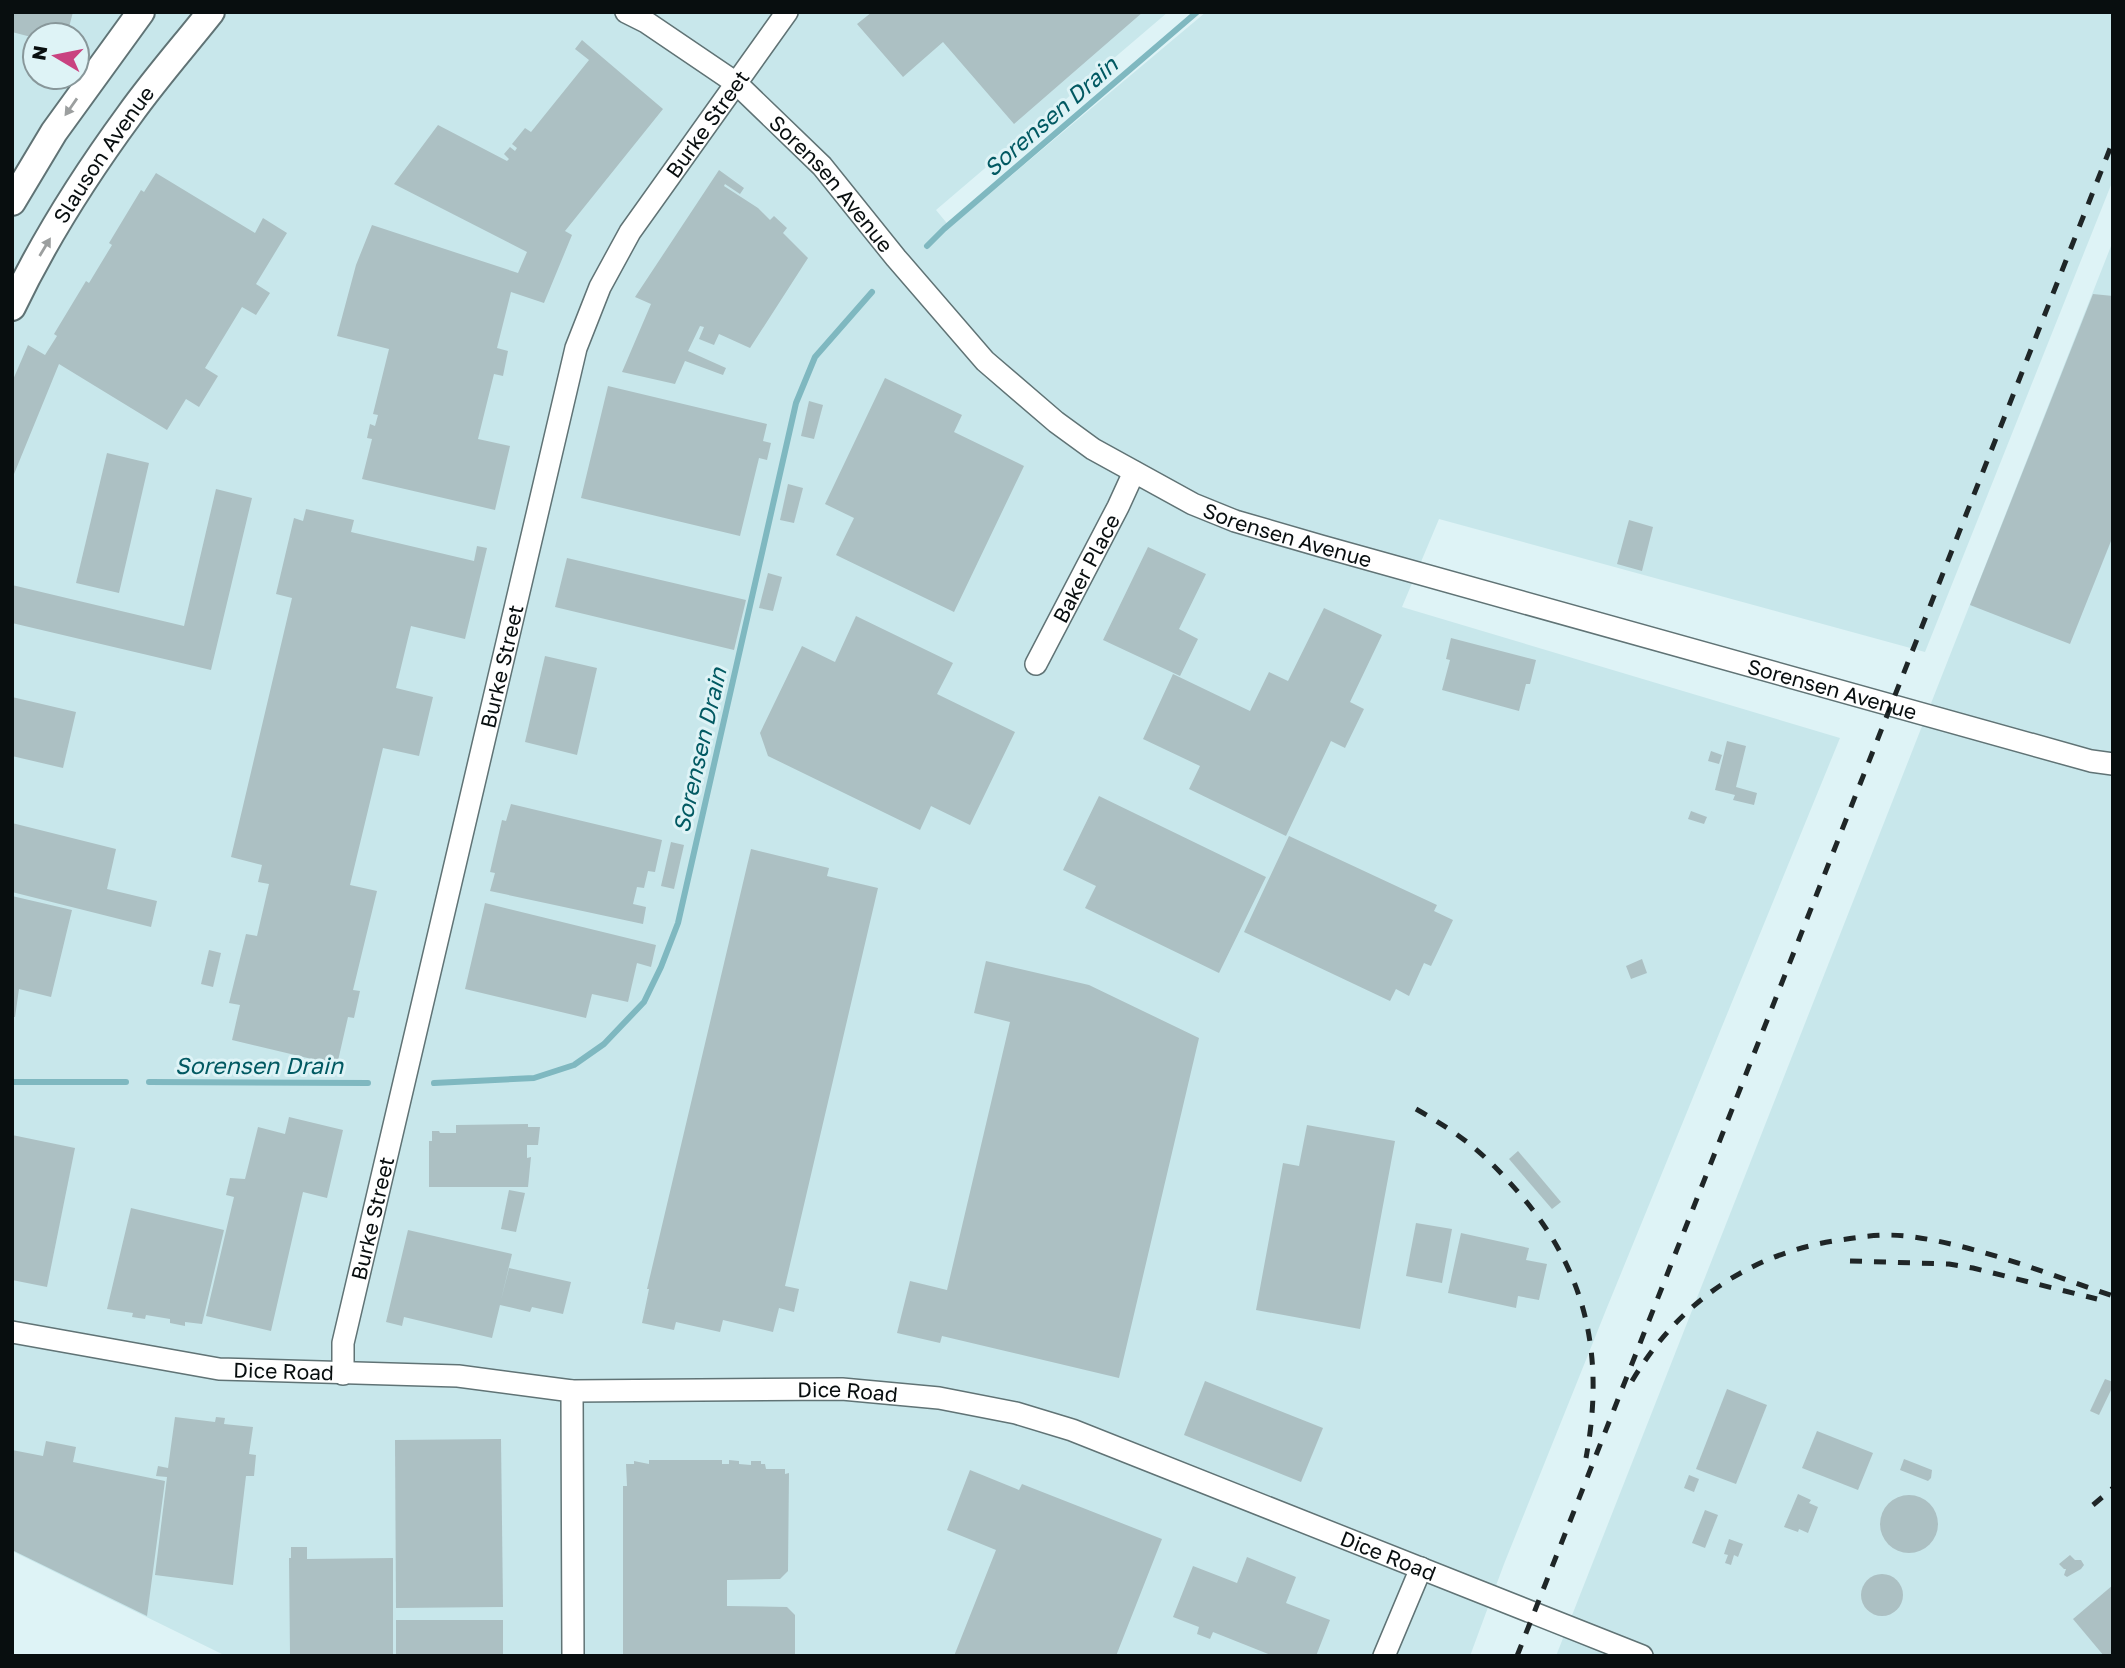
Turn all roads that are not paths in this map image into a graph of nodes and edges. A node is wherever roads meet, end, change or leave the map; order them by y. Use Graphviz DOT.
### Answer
graph roads {
  1 [pos="141,12"];
  2 [pos="190,12"];
  3 [pos="211,12"];
  4 [pos="626,12"];
  5 [pos="787,12"];
  6 [pos="736,83"];
  7 [pos="112,139"];
  8 [pos="12,202"];
  9 [pos="12,307"];
  10 [pos="1134,472"];
  11 [pos="1036,664"];
  12 [pos="2113,764"];
  13 [pos="12,1332"];
  14 [pos="342,1374"];
  15 [pos="572,1391"];
  16 [pos="1421,1568"];
  17 [pos="573,1656"];
  18 [pos="1384,1656"];
  19 [pos="1642,1656"];
  1 -- 8 [label="main road, one-way"];
  2 -- 7 [label="main road"];
  3 -- 7 [label="main road, Slauson Avenue"];
  4 -- 6 [label="street, Sorensen Avenue"];
  5 -- 6 [label="street, Burke Street"];
  6 -- 10 [label="street, Sorensen Avenue"];
  6 -- 14 [label="street, Burke Street"];
  9 -- 7 [label="main road, Slauson Avenue, one-way"];
  10 -- 11 [label="street, Baker Place"];
  10 -- 12 [label="street, Sorensen Avenue"];
  13 -- 14 [label="street, Dice Road"];
  14 -- 15 [label="street, Dice Road"];
  15 -- 16 [label="street, Dice Road"];
  15 -- 17 [label="street"];
  16 -- 18 [label="street"];
  16 -- 19 [label="street, Dice Road"];
}
